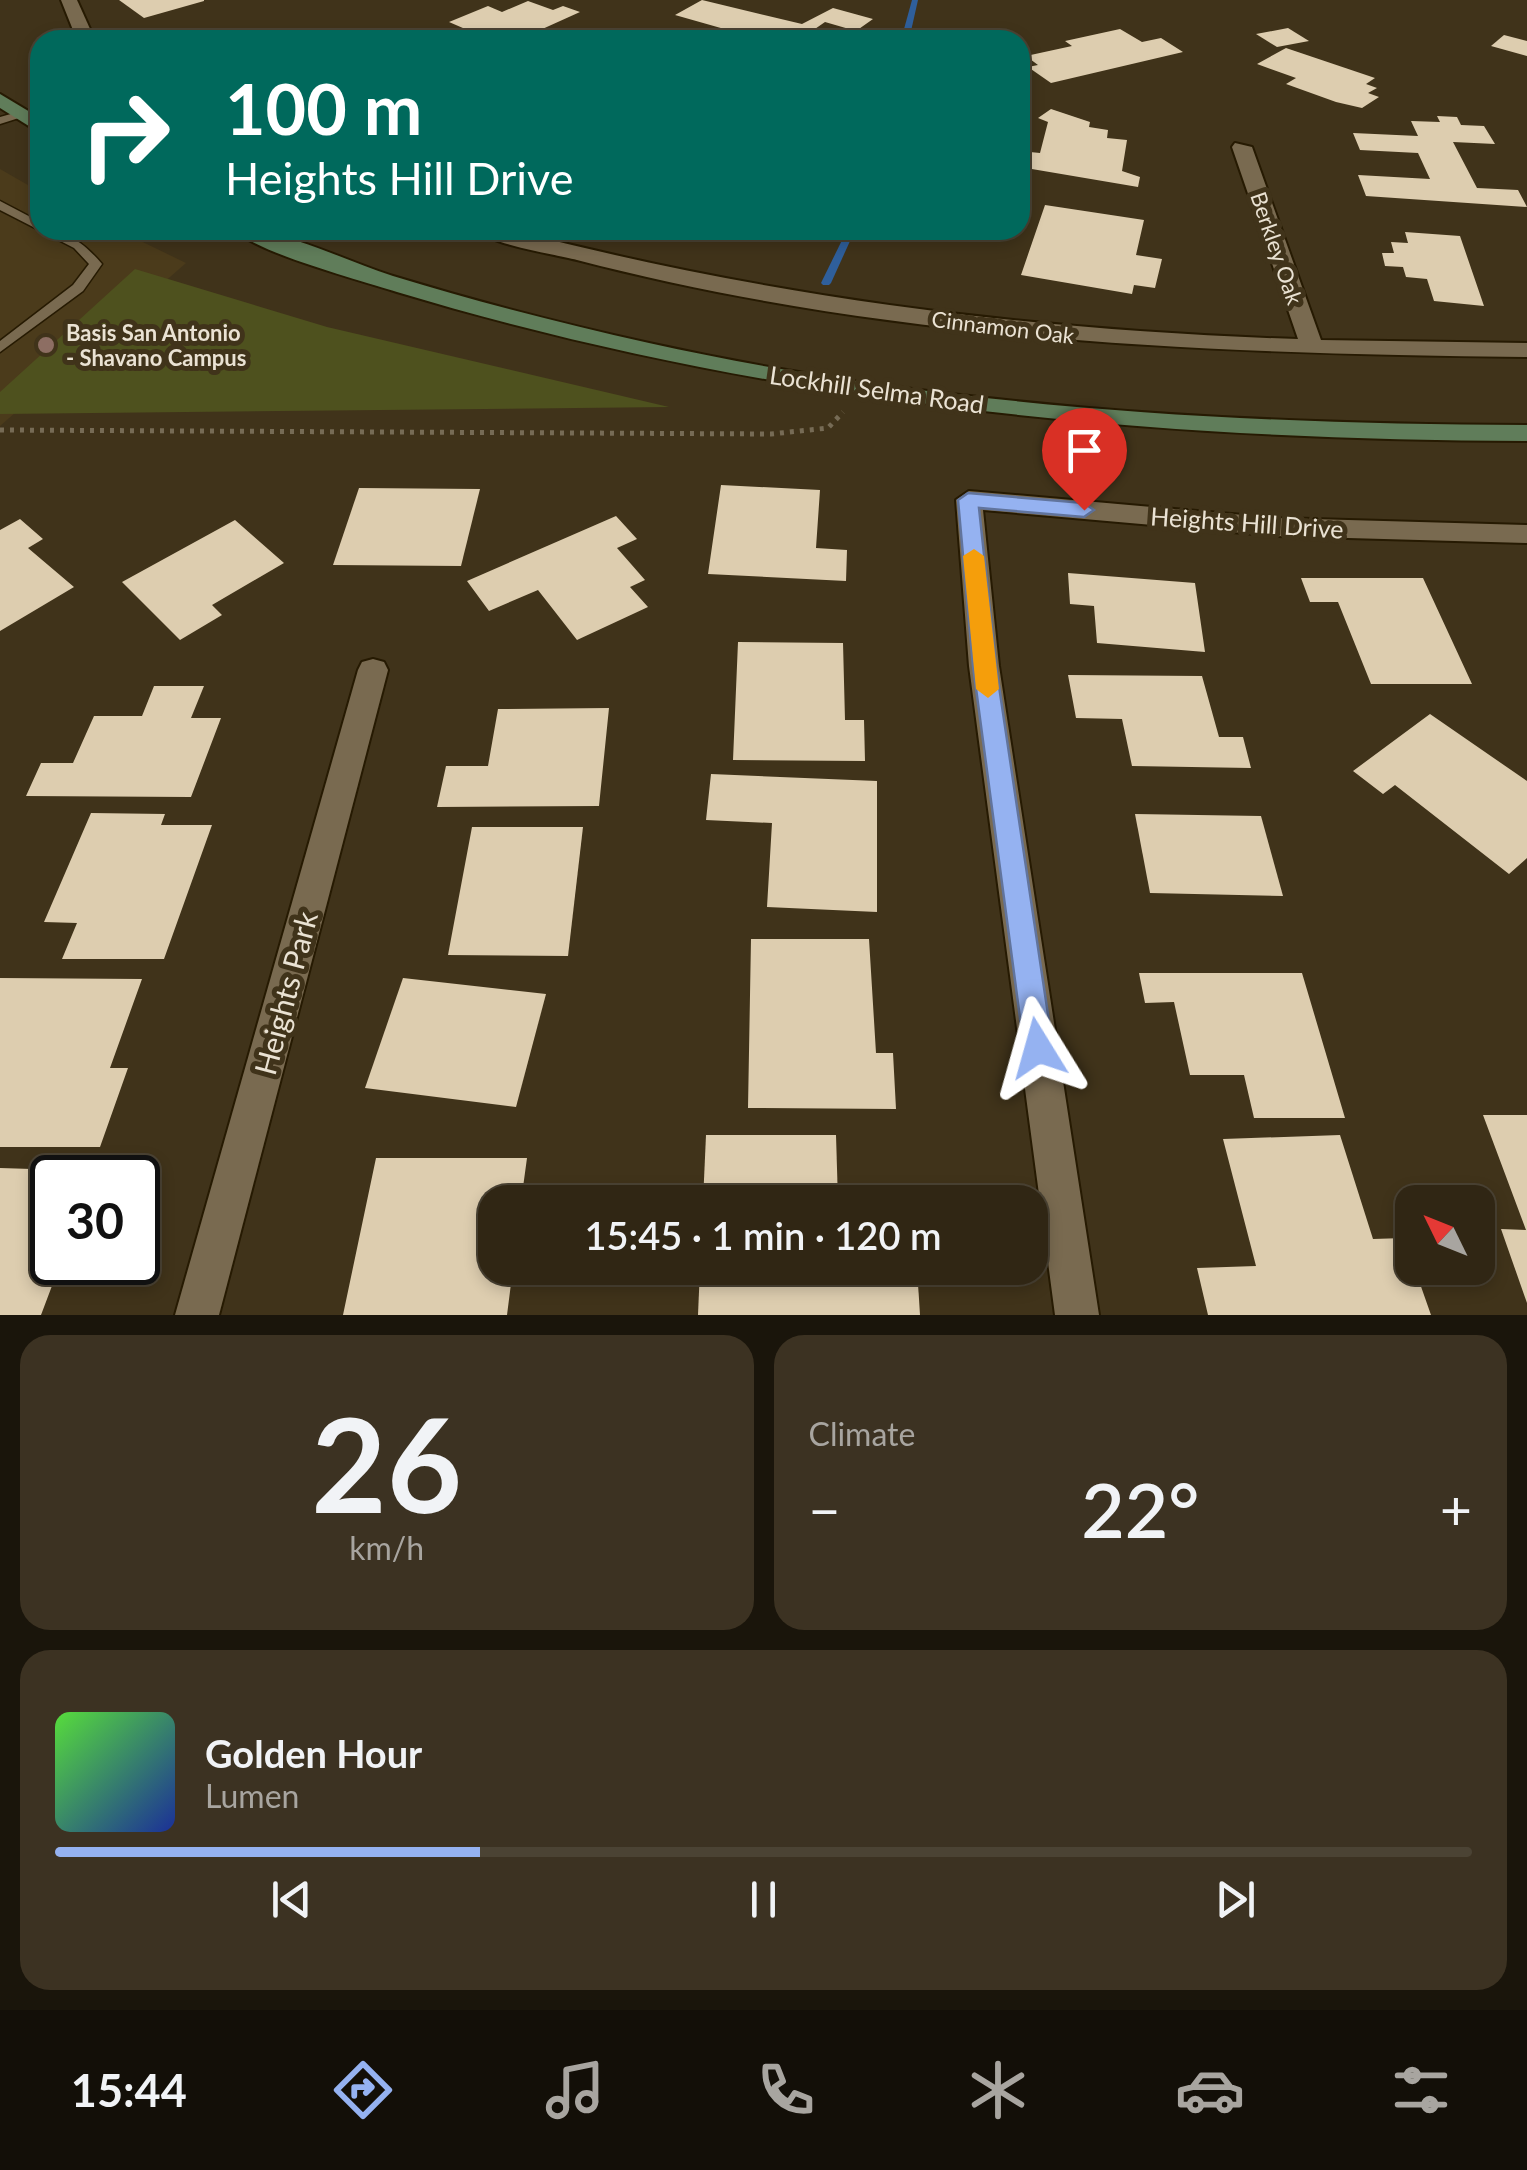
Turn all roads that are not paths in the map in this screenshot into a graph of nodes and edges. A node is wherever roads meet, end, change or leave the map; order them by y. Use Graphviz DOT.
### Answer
graph roads {
  1 [pos="70,0"];
  2 [pos="82,30"];
  3 [pos="0,100"];
  4 [pos="9,118"];
  5 [pos="1242,146"];
  6 [pos="0,205"];
  7 [pos="30,222"];
  8 [pos="67,240"];
  9 [pos="275,240"];
  10 [pos="529,240"];
  11 [pos="0,348"];
  12 [pos="1313,348"];
  13 [pos="1527,350"];
  14 [pos="1527,433"];
  15 [pos="1527,534"];
  16 [pos="373,670"];
  17 [pos="197,1315"];
  18 [pos="1076,1315"];
  1 -- 2 [label="street"];
  3 -- 4 [label="main road"];
  5 -- 12 [label="street, Berkley Oak"];
  6 -- 7 [label="lane"];
  8 -- 11 [label="lane"];
  9 -- 14 [label="main road, Lockhill Selma Road"];
  10 -- 12 [label="street, Cinnamon Oak"];
  12 -- 13 [label="street, Cinnamon Oak"];
  15 -- 18 [label="street, Heights Hill Drive"];
  16 -- 17 [label="street, Heights Park"];
}
